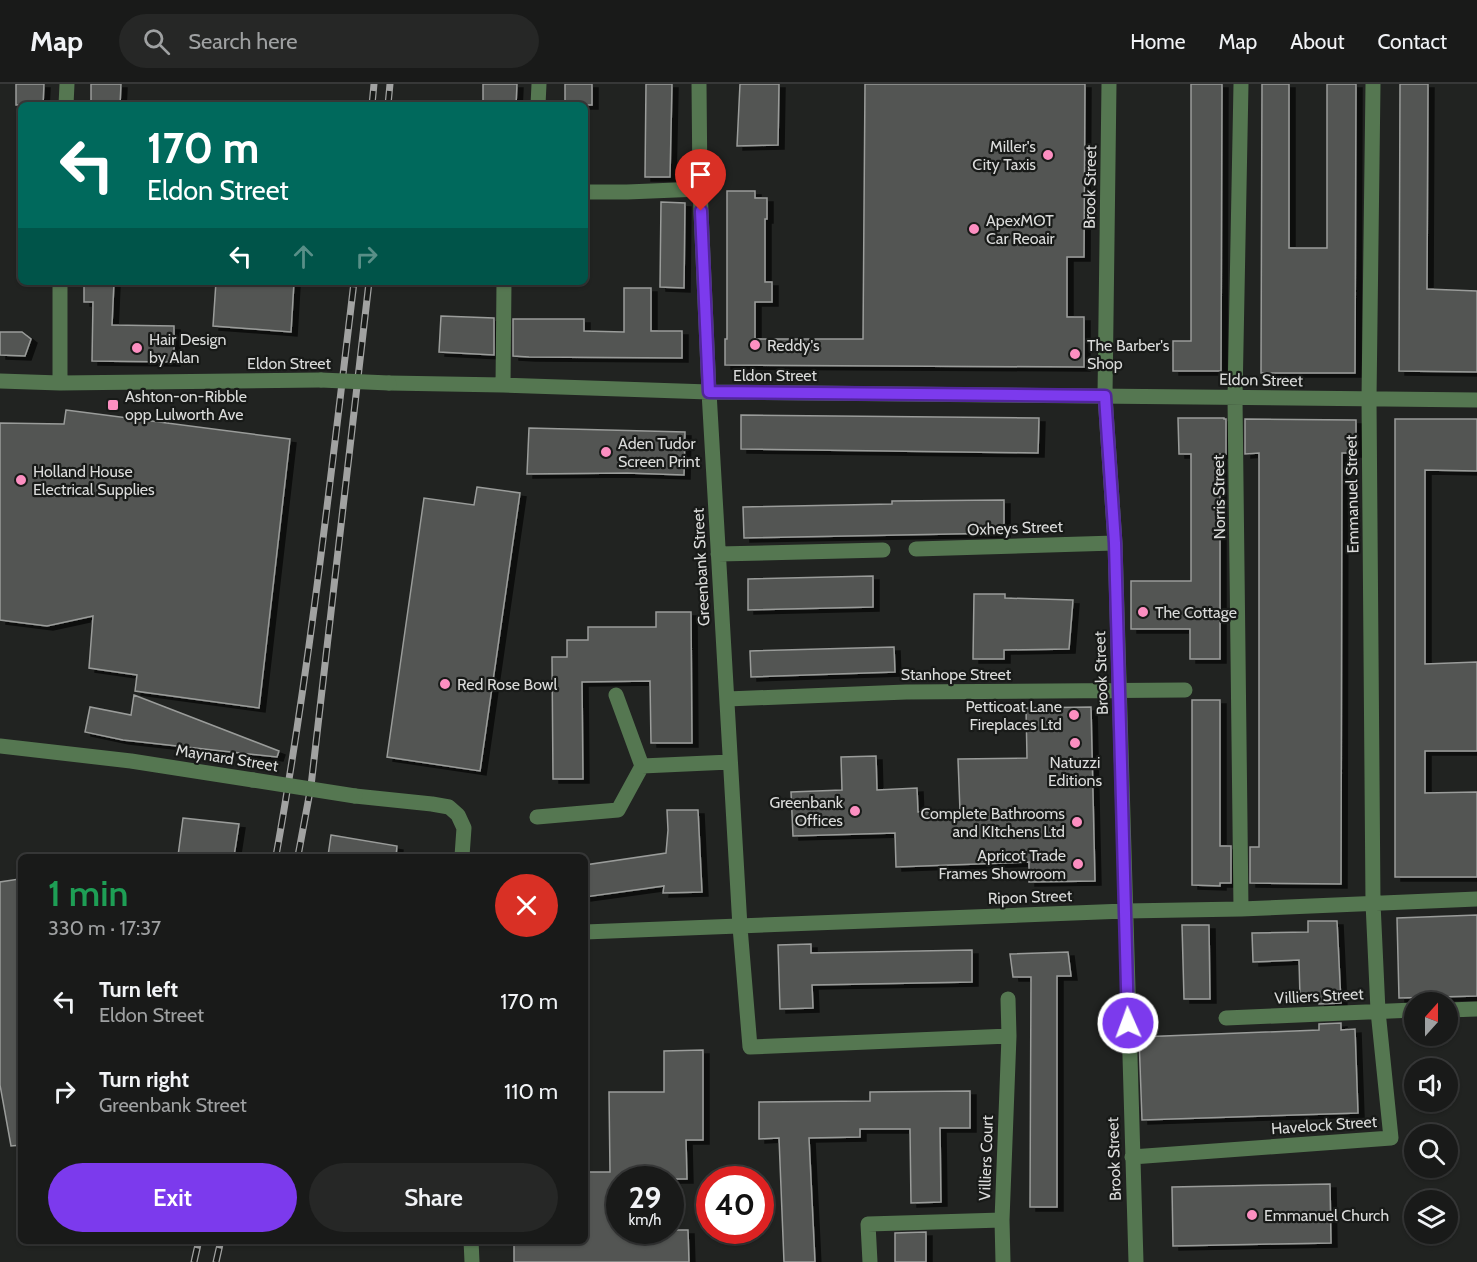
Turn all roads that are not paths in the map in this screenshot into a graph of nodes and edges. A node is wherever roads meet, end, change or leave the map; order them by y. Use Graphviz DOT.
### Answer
graph roads {
  1 [pos="67,84"];
  2 [pos="539,84"];
  3 [pos="699,84"];
  4 [pos="1109,84"];
  5 [pos="1241,84"];
  6 [pos="1373,84"];
  7 [pos="66,102"];
  8 [pos="538,102"];
  9 [pos="700,189"];
  10 [pos="588,192"];
  11 [pos="60,285"];
  12 [pos="504,285"];
  13 [pos="0,381"];
  14 [pos="60,383"];
  15 [pos="503,385"];
  16 [pos="709,392"];
  17 [pos="1105,396"];
  18 [pos="1235,398"];
  19 [pos="1369,399"];
  20 [pos="1477,400"];
  21 [pos="1115,543"];
  22 [pos="916,549"];
  23 [pos="883,550"];
  24 [pos="718,554"];
  25 [pos="1185,690"];
  26 [pos="1120,692"];
  27 [pos="616,695"];
  28 [pos="727,699"];
  29 [pos="0,746"];
  30 [pos="730,762"];
  31 [pos="642,766"];
  32 [pos="537,817"];
  33 [pos="462,854"];
  34 [pos="1477,899"];
  35 [pos="1374,903"];
  36 [pos="1241,909"];
  37 [pos="1125,911"];
  38 [pos="740,927"];
  39 [pos="588,932"];
  40 [pos="1008,999"];
  41 [pos="1477,1009"];
  42 [pos="1404,1010"];
  43 [pos="1458,1010"];
  44 [pos="1378,1011"];
  45 [pos="1226,1018"];
  46 [pos="1009,1036"];
  47 [pos="1132,1157"];
  48 [pos="1002,1220"];
  49 [pos="471,1244"];
  50 [pos="472,1262"];
  51 [pos="870,1262"];
  52 [pos="1003,1262"];
  53 [pos="1136,1262"];
  1 -- 7 [label="street"];
  2 -- 8 [label="street"];
  3 -- 9 [label="street, Greenbank Street"];
  4 -- 17 [label="street, Brook Street"];
  5 -- 18 [label="street, Norris Street"];
  6 -- 19 [label="street, Emmanuel Street"];
  9 -- 10 [label="street"];
  9 -- 16 [label="street, Greenbank Street"];
  11 -- 14 [label="street"];
  12 -- 15 [label="street"];
  13 -- 14 [label="street, Eldon Street"];
  14 -- 15 [label="street, Eldon Street, bridge"];
  15 -- 16 [label="street, Eldon Street"];
  16 -- 17 [label="street, Eldon Street"];
  16 -- 24 [label="street, Greenbank Street"];
  17 -- 18 [label="street, Eldon Street"];
  17 -- 21 [label="street, Brook Street"];
  18 -- 19 [label="street, Eldon Street"];
  18 -- 36 [label="street, Norris Street"];
  19 -- 20 [label="street, Eldon Street"];
  19 -- 35 [label="street, Emmanuel Street"];
  21 -- 22 [label="street, Oxheys Street"];
  21 -- 26 [label="street, Brook Street"];
  23 -- 24 [label="street"];
  24 -- 28 [label="street, Greenbank Street"];
  25 -- 26 [label="street, Stanhope Street"];
  26 -- 28 [label="street, Stanhope Street"];
  26 -- 37 [label="street, Brook Street"];
  27 -- 31 [label="street"];
  28 -- 30 [label="street, Greenbank Street"];
  29 -- 33 [label="street, Maynard Street, bridge"];
  30 -- 31 [label="street"];
  30 -- 38 [label="street, Greenbank Street"];
  31 -- 32 [label="street"];
  34 -- 35 [label="street, Ripon Street"];
  35 -- 36 [label="street, Ripon Street"];
  35 -- 44 [label="street, Havelock Street"];
  36 -- 37 [label="street, Ripon Street"];
  37 -- 38 [label="street, Ripon Street"];
  37 -- 47 [label="street, Brook Street"];
  38 -- 39 [label="street, Ripon Street"];
  38 -- 46 [label="street, Greenbank Street"];
  40 -- 46 [label="street, Villiers Court"];
  41 -- 43 [label="street"];
  42 -- 44 [label="street, Villiers Street"];
  44 -- 45 [label="street, Villiers Street"];
  44 -- 47 [label="street, Havelock Street"];
  46 -- 48 [label="street, Villiers Court"];
  47 -- 53 [label="street, Brook Street"];
  48 -- 51 [label="street, Villiers Court"];
  48 -- 52 [label="street"];
  49 -- 50 [label="street"];
}
